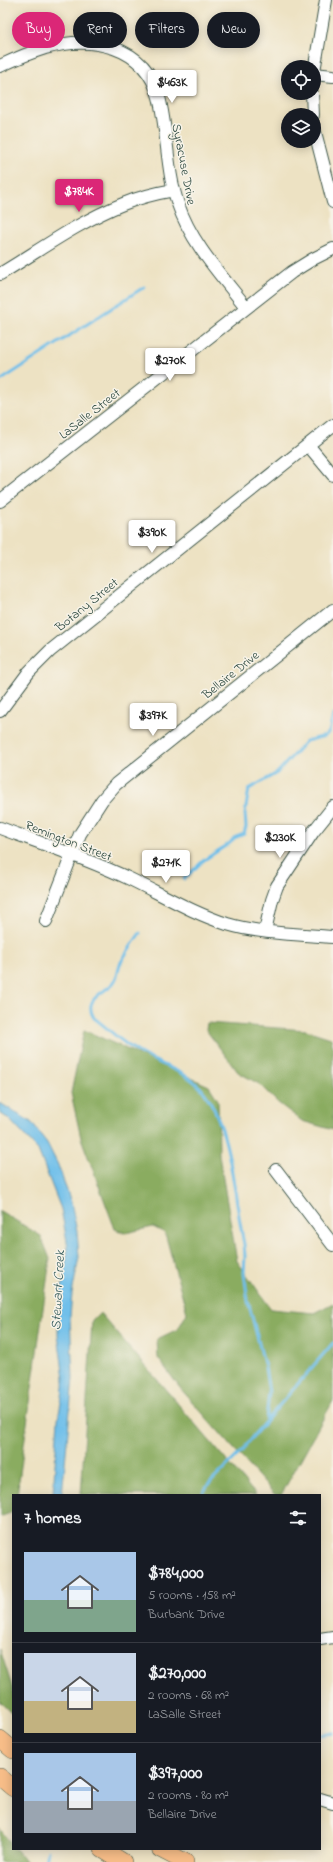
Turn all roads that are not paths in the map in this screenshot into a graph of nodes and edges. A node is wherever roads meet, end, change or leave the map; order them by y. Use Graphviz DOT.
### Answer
graph roads {
  1 [pos="326,0"];
  2 [pos="316,60"];
  3 [pos="0,66"];
  4 [pos="321,75"];
  5 [pos="333,76"];
  6 [pos="319,148"];
  7 [pos="174,190"];
  8 [pos="333,202"];
  9 [pos="333,249"];
  10 [pos="0,274"];
  11 [pos="246,307"];
  12 [pos="333,426"];
  13 [pos="308,445"];
  14 [pos="333,475"];
  15 [pos="0,501"];
  16 [pos="333,610"];
  17 [pos="0,711"];
  18 [pos="333,807"];
  19 [pos="0,828"];
  20 [pos="71,854"];
  21 [pos="46,921"];
  22 [pos="265,931"];
  23 [pos="333,937"];
  24 [pos="276,1170"];
  25 [pos="333,1245"];
  26 [pos="333,1637"];
  27 [pos="321,1639"];
  28 [pos="0,1740"];
  29 [pos="12,1749"];
  30 [pos="0,1778"];
  31 [pos="12,1787"];
  32 [pos="321,1799"];
  33 [pos="333,1804"];
  34 [pos="104,1850"];
  35 [pos="162,1850"];
  36 [pos="123,1862"];
  37 [pos="185,1862"];
  1 -- 2 [label="street"];
  3 -- 7 [label="street, Syracuse Drive"];
  4 -- 5 [label="street"];
  6 -- 8 [label="street"];
  7 -- 10 [label="street"];
  7 -- 11 [label="street, Syracuse Drive"];
  9 -- 11 [label="street, LaSalle Street"];
  11 -- 15 [label="street, LaSalle Street"];
  12 -- 13 [label="street, Botany Street"];
  13 -- 14 [label="street"];
  13 -- 17 [label="street, Botany Street"];
  16 -- 20 [label="street, Bellaire Drive"];
  18 -- 22 [label="street"];
  19 -- 20 [label="street, Remington Street"];
  20 -- 21 [label="street, Bellaire Drive"];
  20 -- 22 [label="street, Remington Street"];
  22 -- 23 [label="street, Remington Street"];
  24 -- 25 [label="street"];
  26 -- 27 [label="street"];
  28 -- 29 [label="highway"];
  30 -- 31 [label="highway"];
  32 -- 33 [label="street"];
  34 -- 36 [label="highway"];
  35 -- 37 [label="highway"];
}
